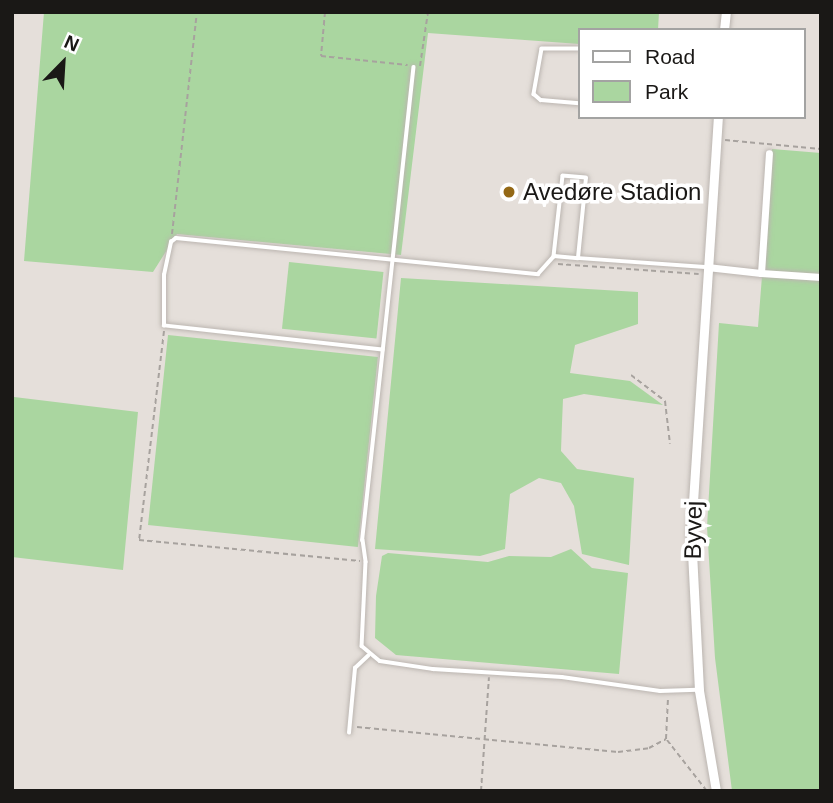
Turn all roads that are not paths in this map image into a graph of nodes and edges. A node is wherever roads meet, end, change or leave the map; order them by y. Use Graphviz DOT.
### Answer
graph roads {
  1 [pos="578,49"];
  2 [pos="414,67"];
  3 [pos="578,103"];
  4 [pos="718,119"];
  5 [pos="769,153"];
  6 [pos="554,256"];
  7 [pos="578,258"];
  8 [pos="393,260"];
  9 [pos="707,271"];
  10 [pos="761,273"];
  11 [pos="821,277"];
  12 [pos="383,350"];
  13 [pos="368,656"];
  14 [pos="699,690"];
  15 [pos="349,733"];
  16 [pos="716,790"];
  1 -- 3 [label="lane"];
  2 -- 8 [label="lane"];
  4 -- 9 [label="street, Byvej"];
  5 -- 10 [label="street"];
  6 -- 7 [label="lane"];
  6 -- 7 [label="lane"];
  6 -- 8 [label="lane"];
  7 -- 9 [label="lane"];
  8 -- 12 [label="lane"];
  8 -- 12 [label="lane"];
  9 -- 10 [label="street"];
  9 -- 14 [label="street, Byvej"];
  10 -- 11 [label="street"];
  12 -- 13 [label="lane"];
  13 -- 14 [label="lane"];
  13 -- 15 [label="lane"];
  14 -- 16 [label="street, Byvej"];
}
